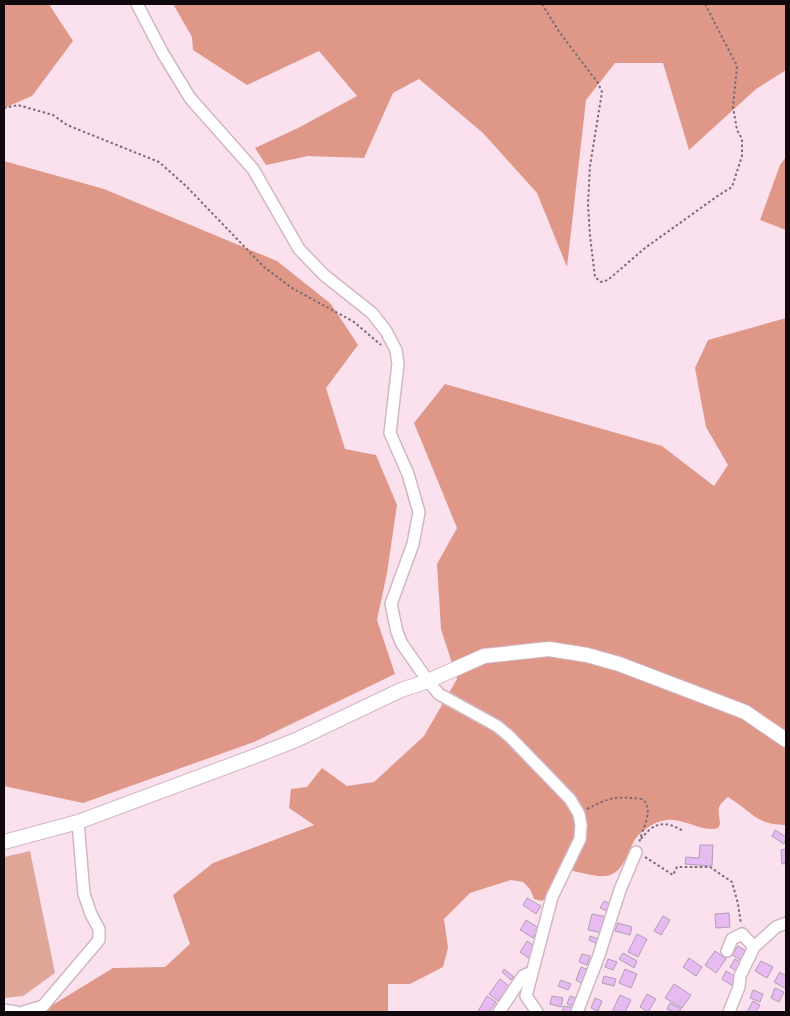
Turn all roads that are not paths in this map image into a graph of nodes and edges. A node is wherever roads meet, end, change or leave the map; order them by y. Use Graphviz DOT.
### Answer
graph roads {
  1 [pos="137,4"];
  2 [pos="428,681"];
  3 [pos="786,740"];
  4 [pos="78,822"];
  5 [pos="4,842"];
  6 [pos="638,847"];
  7 [pos="786,923"];
  8 [pos="754,947"];
  9 [pos="727,951"];
  10 [pos="532,972"];
  11 [pos="4,1010"];
  12 [pos="16,1012"];
  13 [pos="23,1012"];
  14 [pos="499,1012"];
  15 [pos="537,1012"];
  16 [pos="577,1012"];
  17 [pos="728,1012"];
  1 -- 2 [label="street"];
  2 -- 3 [label="street"];
  2 -- 4 [label="street"];
  2 -- 10 [label="street"];
  4 -- 5 [label="street"];
  4 -- 13 [label="street"];
  6 -- 16 [label="street"];
  7 -- 8 [label="street"];
  8 -- 9 [label="street"];
  8 -- 17 [label="street"];
  10 -- 14 [label="street"];
  10 -- 15 [label="street"];
  11 -- 12 [label="street"];
}
